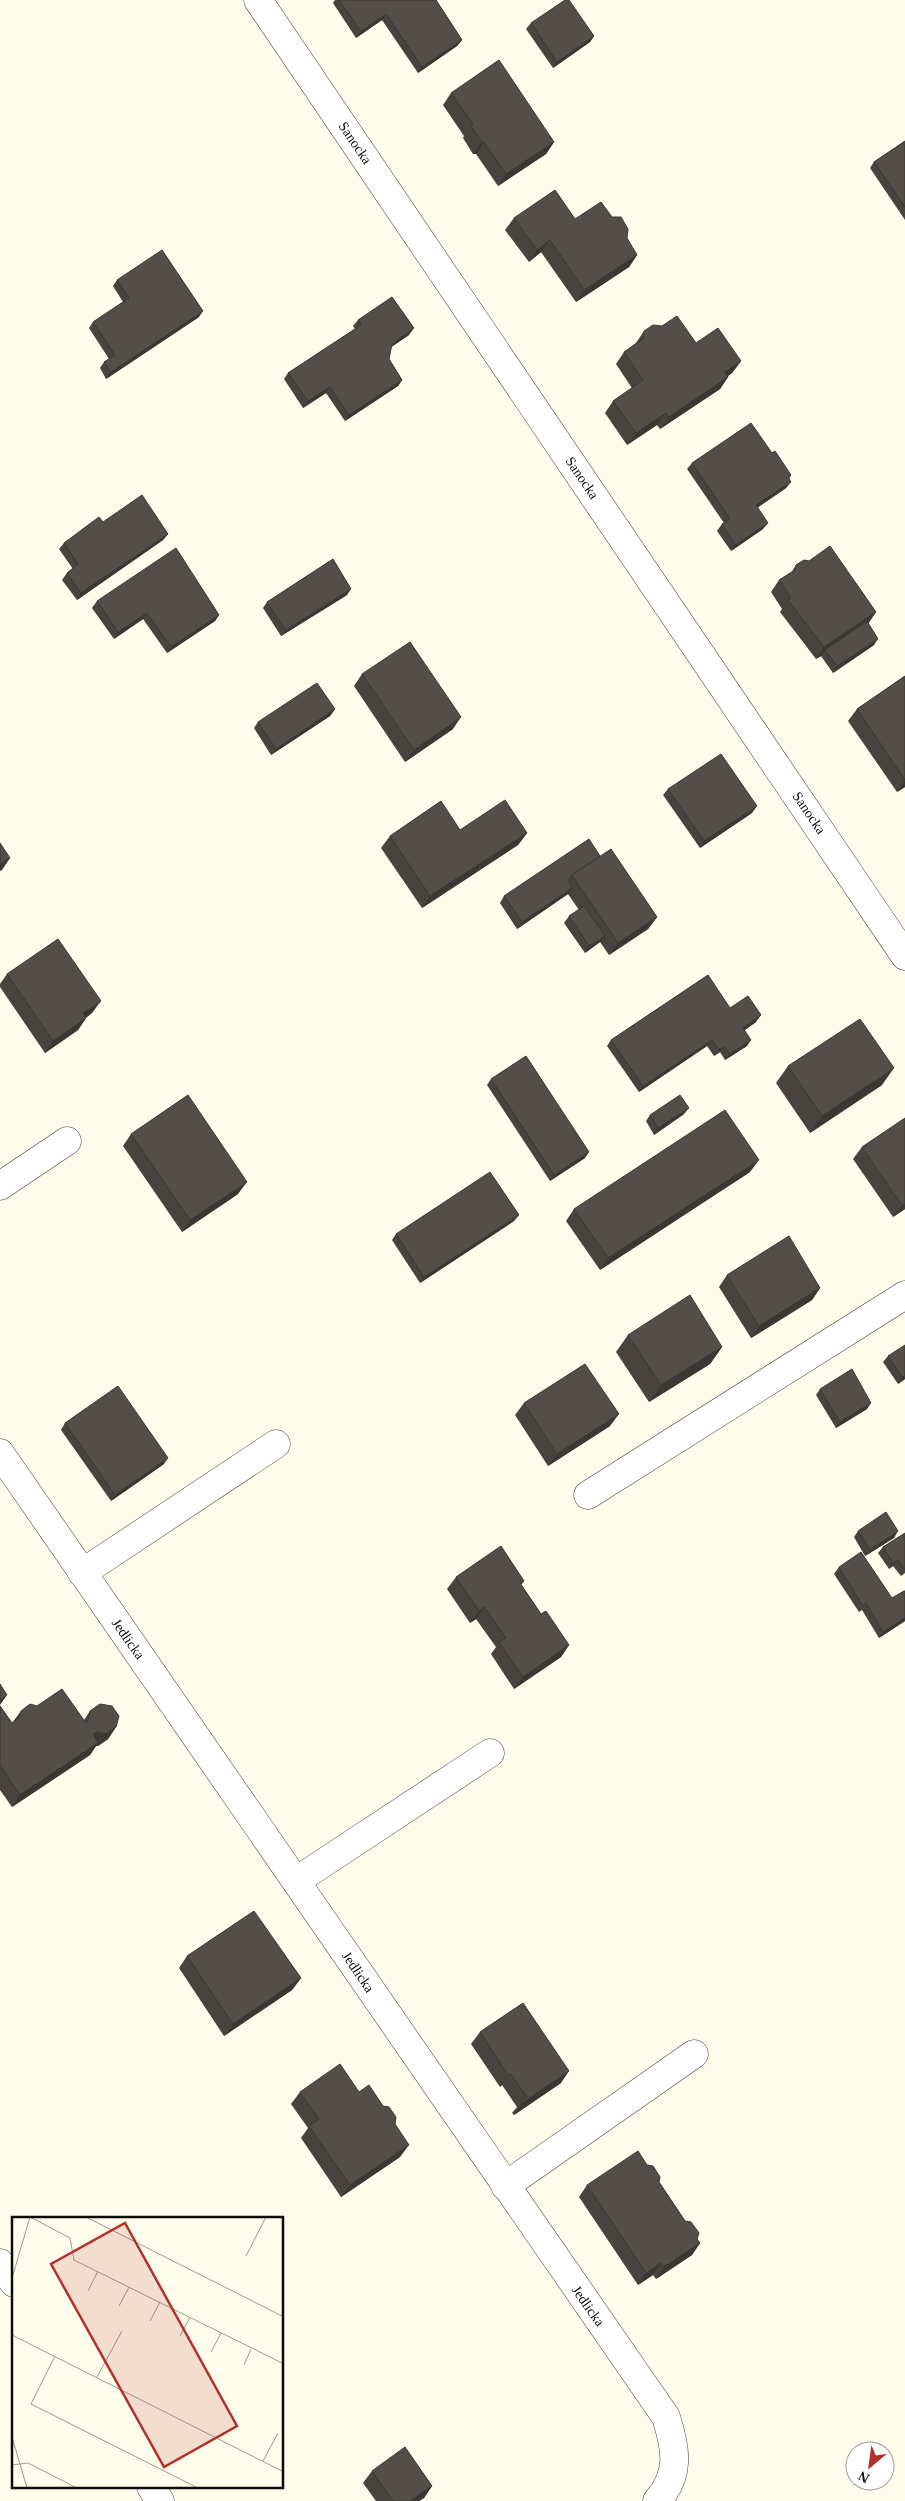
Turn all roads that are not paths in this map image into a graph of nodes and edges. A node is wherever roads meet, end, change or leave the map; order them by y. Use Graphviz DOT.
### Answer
graph roads {
  1 [pos="258,0"];
  2 [pos="905,956"];
  3 [pos="67,1141"];
  4 [pos="0,1186"];
  5 [pos="905,1295"];
  6 [pos="276,1444"];
  7 [pos="0,1453"];
  8 [pos="588,1495"];
  9 [pos="82,1574"];
  10 [pos="490,1753"];
  11 [pos="296,1881"];
  12 [pos="694,2054"];
  13 [pos="505,2186"];
  14 [pos="0,2263"];
  15 [pos="12,2280"];
  16 [pos="152,2488"];
  17 [pos="160,2501"];
  18 [pos="656,2501"];
  1 -- 2 [label="street, Sanocka"];
  3 -- 4 [label="street"];
  5 -- 8 [label="street"];
  6 -- 9 [label="street"];
  7 -- 9 [label="street, Jedlicka"];
  9 -- 11 [label="street, Jedlicka"];
  10 -- 11 [label="street"];
  11 -- 13 [label="street, Jedlicka"];
  12 -- 13 [label="street"];
  13 -- 18 [label="street, Jedlicka"];
  14 -- 15 [label="street"];
  16 -- 17 [label="street"];
}
